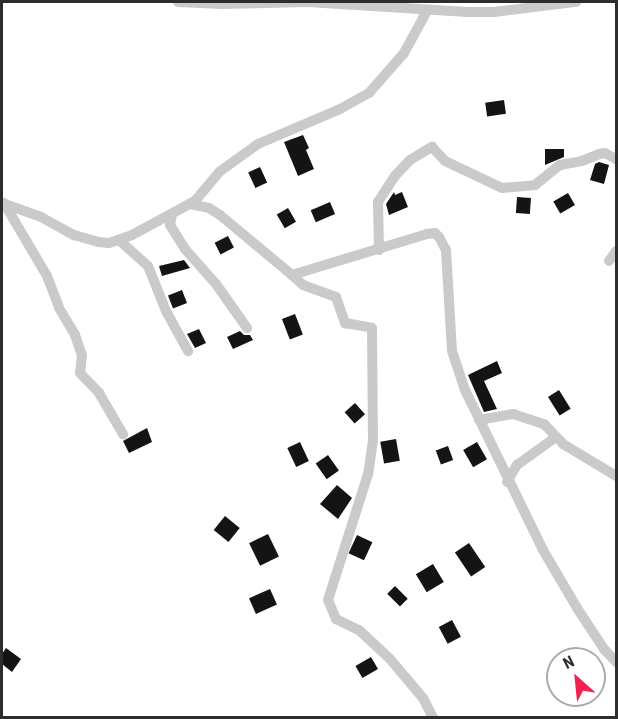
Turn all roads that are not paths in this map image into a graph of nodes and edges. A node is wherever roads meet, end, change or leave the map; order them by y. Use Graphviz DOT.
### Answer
graph roads {
  1 [pos="178,2"];
  2 [pos="576,2"];
  3 [pos="427,10"];
  4 [pos="616,159"];
  5 [pos="2,203"];
  6 [pos="190,204"];
  7 [pos="172,214"];
  8 [pos="119,240"];
  9 [pos="379,250"];
  10 [pos="616,251"];
  11 [pos="609,261"];
  12 [pos="292,275"];
  13 [pos="247,328"];
  14 [pos="188,351"];
  15 [pos="478,420"];
  16 [pos="123,434"];
  17 [pos="556,436"];
  18 [pos="616,476"];
  19 [pos="507,482"];
  20 [pos="616,662"];
  21 [pos="433,717"];
  1 -- 3 [label="street"];
  2 -- 3 [label="street"];
  3 -- 6 [label="street"];
  4 -- 9 [label="street"];
  5 -- 8 [label="street"];
  5 -- 16 [label="street"];
  6 -- 7 [label="street"];
  6 -- 12 [label="street"];
  7 -- 8 [label="street"];
  7 -- 13 [label="street"];
  8 -- 14 [label="street"];
  9 -- 12 [label="street"];
  9 -- 15 [label="street"];
  10 -- 11 [label="street"];
  12 -- 21 [label="street"];
  15 -- 17 [label="street"];
  15 -- 19 [label="street"];
  17 -- 18 [label="street"];
  17 -- 19 [label="street"];
  19 -- 20 [label="street"];
}
